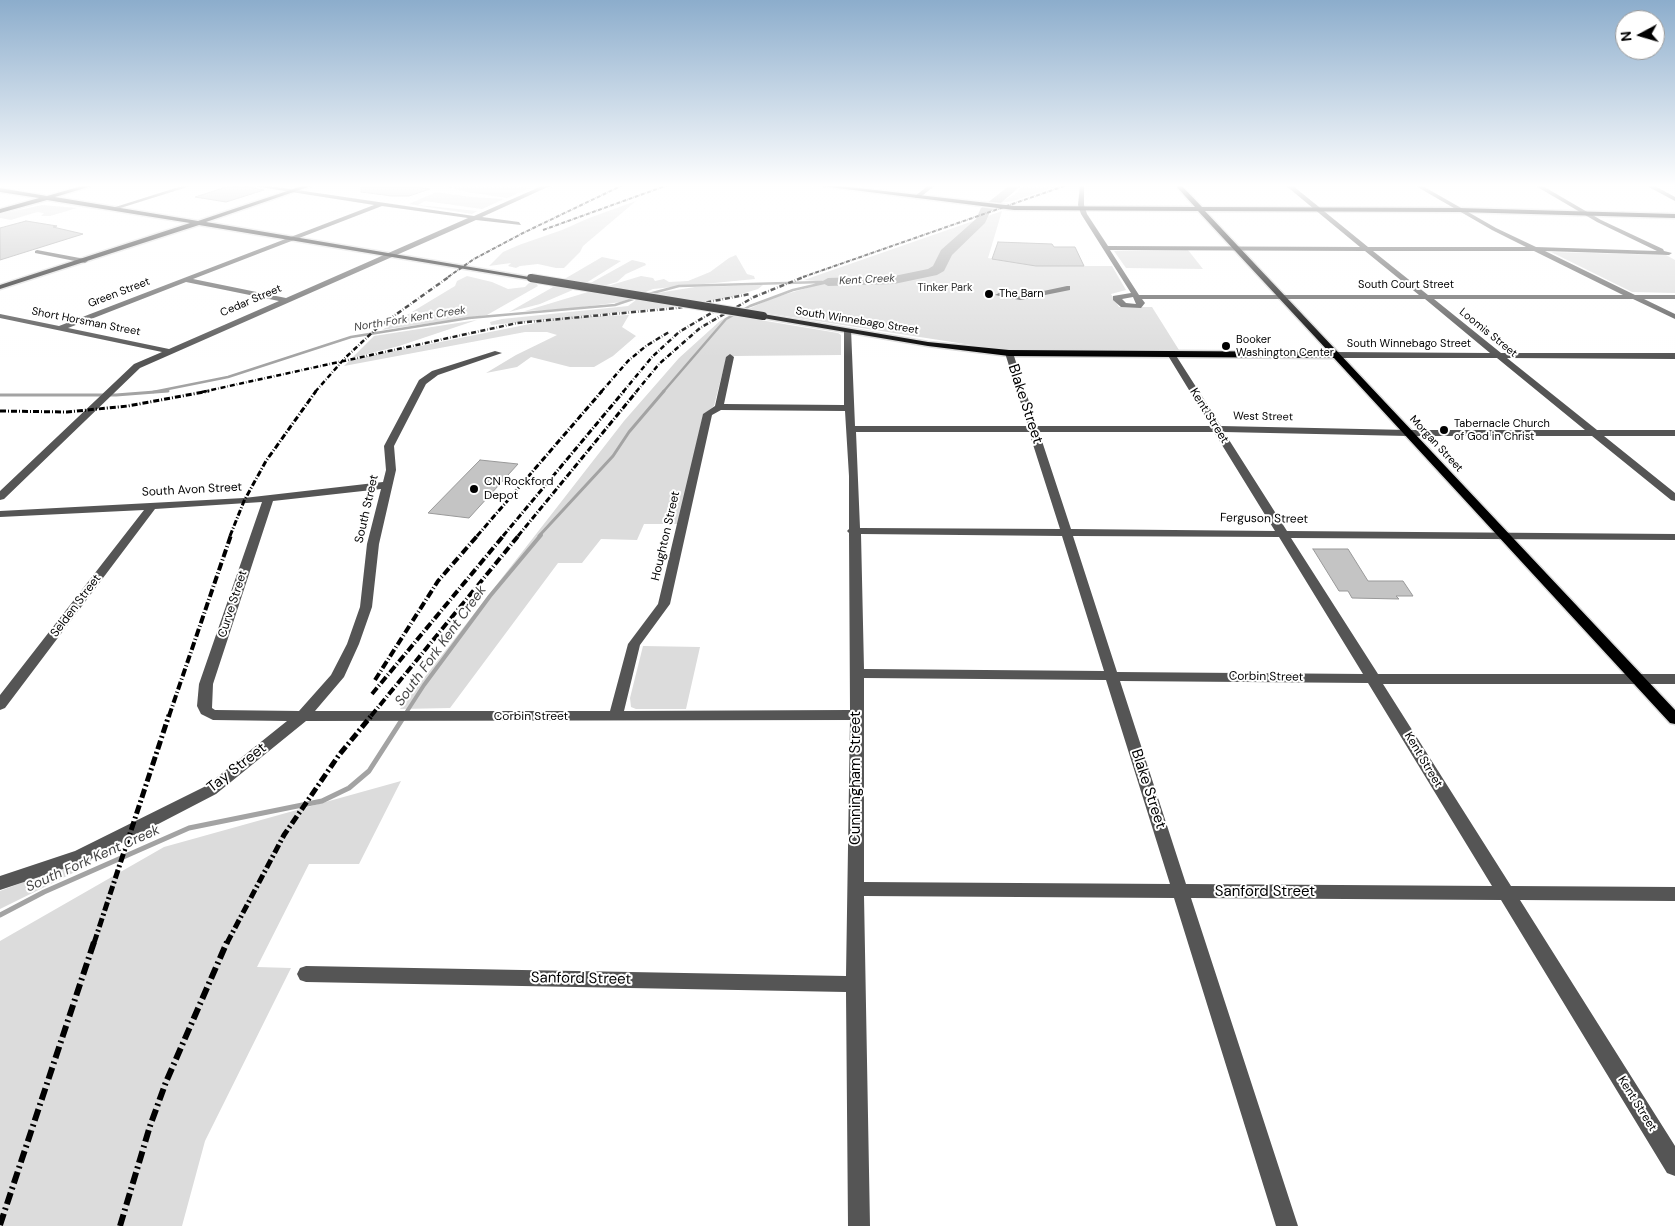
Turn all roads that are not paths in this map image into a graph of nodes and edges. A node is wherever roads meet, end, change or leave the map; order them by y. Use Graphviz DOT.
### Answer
graph roads {
  1 [pos="142,242"];
  2 [pos="283,242"];
  3 [pos="317,242"];
  4 [pos="417,242"];
  5 [pos="1102,242"];
  6 [pos="1232,242"];
  7 [pos="1359,242"];
  8 [pos="1522,242"];
  9 [pos="1646,242"];
  10 [pos="1106,248"];
  11 [pos="1237,248"];
  12 [pos="1366,248"];
  13 [pos="1535,249"];
  14 [pos="36,252"];
  15 [pos="1672,254"];
  16 [pos="388,255"];
  17 [pos="85,261"];
  18 [pos="186,280"];
  19 [pos="0,287"];
  20 [pos="1067,288"];
  21 [pos="999,295"];
  22 [pos="1282,296"];
  23 [pos="1425,296"];
  24 [pos="1629,296"];
  25 [pos="1675,297"];
  26 [pos="286,300"];
  27 [pos="0,316"];
  28 [pos="1675,317"];
  29 [pos="60,328"];
  30 [pos="848,331"];
  31 [pos="168,351"];
  32 [pos="498,353"];
  33 [pos="1009,353"];
  34 [pos="1171,354"];
  35 [pos="1335,355"];
  36 [pos="1499,356"];
  37 [pos="1675,356"];
  38 [pos="730,357"];
  39 [pos="719,408"];
  40 [pos="849,408"];
  41 [pos="850,429"];
  42 [pos="1217,429"];
  43 [pos="1034,430"];
  44 [pos="1592,432"];
  45 [pos="1408,433"];
  46 [pos="1675,433"];
  47 [pos="385,485"];
  48 [pos="0,497"];
  49 [pos="269,497"];
  50 [pos="1675,498"];
  51 [pos="152,506"];
  52 [pos="0,514"];
  53 [pos="853,531"];
  54 [pos="1066,531"];
  55 [pos="1282,533"];
  56 [pos="1507,536"];
  57 [pos="1675,537"];
  58 [pos="857,673"];
  59 [pos="1112,676"];
  60 [pos="1637,678"];
  61 [pos="1374,679"];
  62 [pos="1675,679"];
  63 [pos="0,705"];
  64 [pos="206,711"];
  65 [pos="304,715"];
  66 [pos="857,715"];
  67 [pos="616,717"];
  68 [pos="1675,719"];
  69 [pos="0,883"];
  70 [pos="855,889"];
  71 [pos="1181,892"];
  72 [pos="1505,892"];
  73 [pos="1675,894"];
  74 [pos="306,974"];
  75 [pos="855,984"];
  76 [pos="1675,1165"];
  77 [pos="859,1226"];
  78 [pos="1287,1226"];
  1 -- 17 [label="main road"];
  2 -- 18 [label="street, Green Street"];
  3 -- 16 [label="main road, South Winnebago Street"];
  4 -- 16 [label="street, Cedar Street"];
  5 -- 10 [label="street"];
  6 -- 11 [label="main road, Morgan Street"];
  7 -- 12 [label="street, Loomis Street"];
  8 -- 13 [label="street"];
  9 -- 15 [label="street"];
  10 -- 11 [label="street"];
  10 -- 22 [label="street, South Court Street"];
  11 -- 12 [label="street"];
  11 -- 22 [label="main road, Morgan Street"];
  12 -- 13 [label="street"];
  12 -- 23 [label="street, Loomis Street"];
  13 -- 15 [label="street"];
  13 -- 24 [label="street"];
  14 -- 17 [label="street"];
  16 -- 26 [label="street, Cedar Street"];
  16 -- 30 [label="main road, South Winnebago Street, bridge"];
  17 -- 19 [label="main road"];
  18 -- 26 [label="street"];
  18 -- 29 [label="street, Green Street"];
  20 -- 21 [label="street"];
  22 -- 23 [label="street, South Court Street"];
  22 -- 35 [label="main road, Morgan Street"];
  23 -- 24 [label="street, South Court Street"];
  23 -- 36 [label="street, Loomis Street"];
  24 -- 25 [label="street, South Court Street"];
  24 -- 28 [label="street"];
  26 -- 31 [label="street, Cedar Street"];
  27 -- 29 [label="street, Short Horsman Street"];
  29 -- 31 [label="street, Short Horsman Street"];
  30 -- 33 [label="main road, South Winnebago Street"];
  30 -- 40 [label="street, Cunningham Street"];
  31 -- 48 [label="street, Cedar Street"];
  32 -- 47 [label="street, South Street"];
  33 -- 34 [label="main road, South Winnebago Street"];
  33 -- 43 [label="street, Blake Street"];
  34 -- 35 [label="main road, South Winnebago Street"];
  34 -- 42 [label="street, Kent Street"];
  35 -- 36 [label="street, South Winnebago Street"];
  35 -- 45 [label="main road, Morgan Street"];
  36 -- 37 [label="street, South Winnebago Street"];
  36 -- 44 [label="street, Loomis Street"];
  38 -- 39 [label="street, Houghton Street"];
  39 -- 40 [label="street"];
  39 -- 67 [label="street, Houghton Street"];
  40 -- 41 [label="street, Cunningham Street"];
  41 -- 43 [label="street, West Street"];
  41 -- 53 [label="street, Cunningham Street"];
  42 -- 43 [label="street, West Street"];
  42 -- 45 [label="street, West Street"];
  42 -- 55 [label="street, Kent Street"];
  43 -- 54 [label="street, Blake Street"];
  44 -- 45 [label="street, West Street"];
  44 -- 46 [label="street, West Street"];
  44 -- 50 [label="street, Loomis Street"];
  45 -- 56 [label="main road, Morgan Street"];
  47 -- 49 [label="street, South Avon Street"];
  47 -- 65 [label="street, South Street"];
  49 -- 51 [label="street, South Avon Street"];
  49 -- 64 [label="street, Curve Street"];
  51 -- 52 [label="street, South Avon Street"];
  51 -- 63 [label="street, Selden Street"];
  53 -- 54 [label="street, Ferguson Street"];
  53 -- 58 [label="street, Cunningham Street"];
  54 -- 55 [label="street, Ferguson Street"];
  54 -- 59 [label="street, Blake Street"];
  55 -- 56 [label="street, Ferguson Street"];
  55 -- 61 [label="street, Kent Street"];
  56 -- 57 [label="street, Ferguson Street"];
  56 -- 60 [label="main road, Morgan Street"];
  58 -- 59 [label="street, Corbin Street"];
  58 -- 66 [label="street, Cunningham Street"];
  59 -- 61 [label="street, Corbin Street"];
  59 -- 71 [label="street, Blake Street"];
  60 -- 61 [label="street, Corbin Street"];
  60 -- 62 [label="street, Corbin Street"];
  60 -- 68 [label="main road, Morgan Street"];
  61 -- 72 [label="street, Kent Street"];
  64 -- 65 [label="street, Corbin Street"];
  65 -- 67 [label="street, Corbin Street"];
  65 -- 69 [label="street, Tay Street"];
  66 -- 67 [label="street, Corbin Street"];
  66 -- 70 [label="street, Cunningham Street"];
  70 -- 71 [label="street, Sanford Street"];
  70 -- 75 [label="street, Cunningham Street"];
  71 -- 72 [label="street, Sanford Street"];
  71 -- 78 [label="street, Blake Street"];
  72 -- 73 [label="street, Sanford Street"];
  72 -- 76 [label="street, Kent Street"];
  74 -- 75 [label="street, Sanford Street"];
  75 -- 77 [label="street, Cunningham Street"];
}
